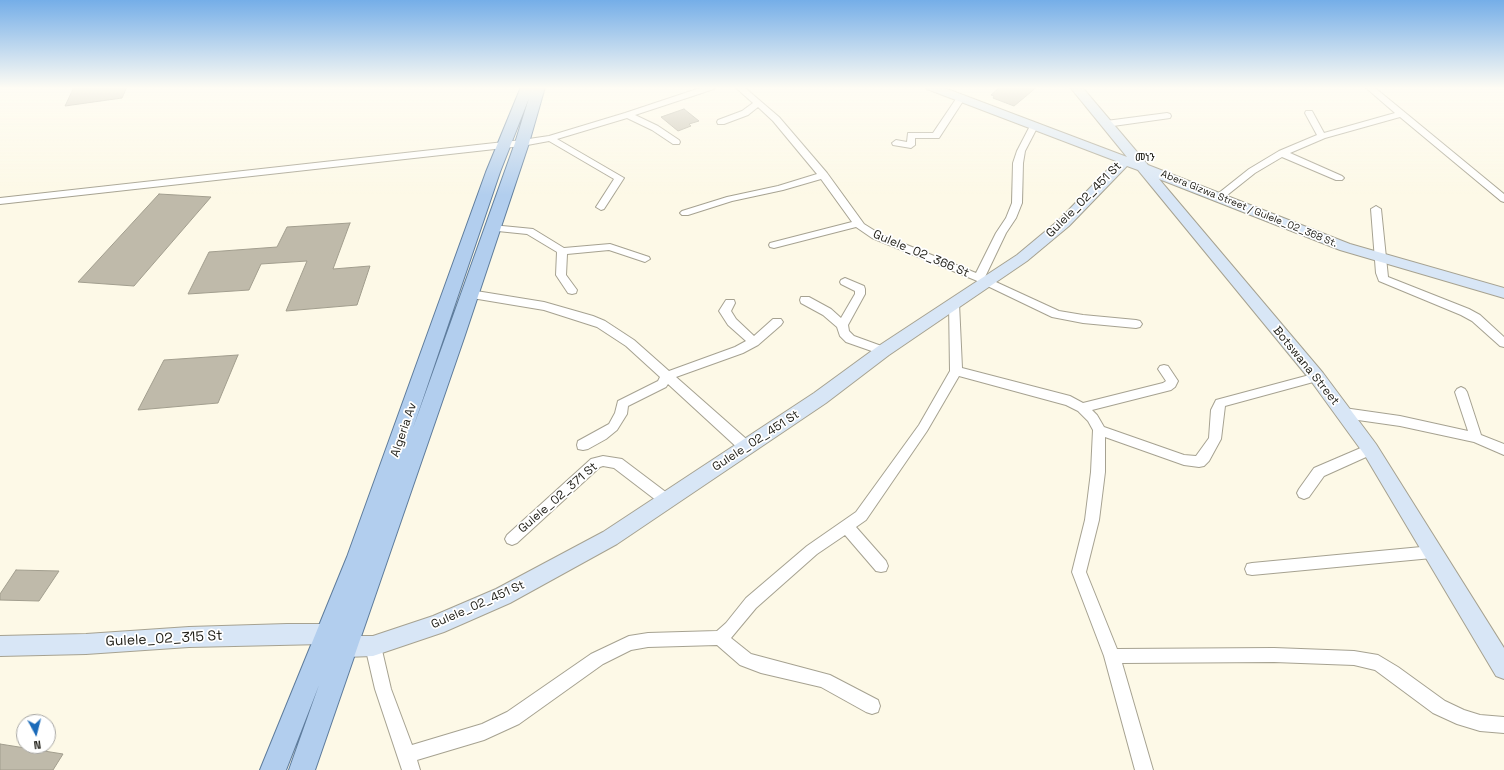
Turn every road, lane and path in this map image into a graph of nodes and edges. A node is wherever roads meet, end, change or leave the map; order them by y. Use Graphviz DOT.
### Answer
graph roads {
  1 [pos="512,123"];
  2 [pos="528,123"];
  3 [pos="601,123"];
  4 [pos="644,123"];
  5 [pos="779,123"];
  6 [pos="945,123"];
  7 [pos="1026,123"];
  8 [pos="1114,123"];
  9 [pos="1314,123"];
  10 [pos="1368,123"];
  11 [pos="1411,123"];
  12 [pos="1106,124"];
  13 [pos="1034,126"];
  14 [pos="1322,136"];
  15 [pos="550,138"];
  16 [pos="676,142"];
  17 [pos="522,143"];
  18 [pos="896,143"];
  19 [pos="503,145"];
  20 [pos="1282,153"];
  21 [pos="1125,160"];
  22 [pos="1142,167"];
  23 [pos="824,175"];
  24 [pos="1338,178"];
  25 [pos="1218,198"];
  26 [pos="1504,199"];
  27 [pos="0,201"];
  28 [pos="602,207"];
  29 [pos="1376,209"];
  30 [pos="685,213"];
  31 [pos="857,224"];
  32 [pos="492,228"];
  33 [pos="774,245"];
  34 [pos="562,251"];
  35 [pos="1381,258"];
  36 [pos="645,259"];
  37 [pos="982,279"];
  38 [pos="845,282"];
  39 [pos="572,290"];
  40 [pos="1504,293"];
  41 [pos="470,294"];
  42 [pos="804,300"];
  43 [pos="730,303"];
  44 [pos="954,303"];
  45 [pos="777,322"];
  46 [pos="1136,324"];
  47 [pos="842,325"];
  48 [pos="754,342"];
  49 [pos="1504,343"];
  50 [pos="883,351"];
  51 [pos="1164,369"];
  52 [pos="956,371"];
  53 [pos="667,376"];
  54 [pos="1317,377"];
  55 [pos="1461,392"];
  56 [pos="1082,408"];
  57 [pos="1344,413"];
  58 [pos="1099,430"];
  59 [pos="1476,438"];
  60 [pos="583,445"];
  61 [pos="746,448"];
  62 [pos="1370,449"];
  63 [pos="1504,450"];
  64 [pos="1304,493"];
  65 [pos="666,500"];
  66 [pos="847,528"];
  67 [pos="512,539"];
  68 [pos="1432,552"];
  69 [pos="881,566"];
  70 [pos="1252,569"];
  71 [pos="720,638"];
  72 [pos="336,641"];
  73 [pos="0,646"];
  74 [pos="372,646"];
  75 [pos="1112,656"];
  76 [pos="1504,668"];
  77 [pos="872,706"];
  78 [pos="1504,725"];
  79 [pos="409,763"];
  80 [pos="273,770"];
  81 [pos="302,770"];
  82 [pos="1144,770"];
  1 -- 19 [label="main road, Algeria Av"];
  2 -- 17 [label="main road, Algeria Av"];
  3 -- 15 [label="street"];
  4 -- 16 [label="street"];
  5 -- 23 [label="street, Gulele_02_366 St"];
  6 -- 18 [label="street"];
  7 -- 13 [label="main road, Abera Gizwa Street / Gulele_02_368 St."];
  8 -- 12 [label="street"];
  9 -- 14 [label="street"];
  10 -- 14 [label="street"];
  11 -- 26 [label="street"];
  12 -- 22 [label="main road, Botswana Street"];
  13 -- 21 [label="main road, Abera Gizwa Street / Gulele_02_368 St."];
  13 -- 37 [label="street"];
  14 -- 20 [label="street"];
  15 -- 17 [label="street"];
  15 -- 28 [label="street"];
  17 -- 19 [label="street"];
  17 -- 32 [label="main road, Algeria Av"];
  19 -- 27 [label="street"];
  19 -- 72 [label="main road, Algeria Av"];
  20 -- 24 [label="street"];
  20 -- 25 [label="street"];
  21 -- 22 [label="main road, Abera Gizwa Street / Gulele_02_368 St."];
  21 -- 37 [label="main road, Gulele_02_451 St"];
  22 -- 25 [label="main road, Abera Gizwa Street / Gulele_02_368 St."];
  22 -- 54 [label="main road, Botswana Street"];
  23 -- 30 [label="street"];
  23 -- 31 [label="street, Gulele_02_366 St"];
  25 -- 35 [label="main road, Abera Gizwa Street / Gulele_02_368 St."];
  29 -- 35 [label="street"];
  31 -- 33 [label="street"];
  31 -- 37 [label="street, Gulele_02_366 St"];
  32 -- 34 [label="street"];
  32 -- 41 [label="main road, Algeria Av"];
  34 -- 36 [label="street"];
  34 -- 39 [label="street"];
  35 -- 40 [label="main road, Abera Gizwa Street / Gulele_02_368 St."];
  35 -- 49 [label="street"];
  37 -- 44 [label="main road, Gulele_02_451 St"];
  37 -- 46 [label="street, Gulele_02_366 St"];
  38 -- 47 [label="street"];
  41 -- 53 [label="street"];
  41 -- 72 [label="main road, Algeria Av"];
  42 -- 47 [label="street"];
  43 -- 48 [label="street"];
  44 -- 50 [label="main road, Gulele_02_451 St"];
  44 -- 52 [label="street"];
  45 -- 48 [label="street"];
  47 -- 50 [label="street"];
  48 -- 53 [label="street"];
  50 -- 61 [label="main road, Gulele_02_451 St"];
  51 -- 56 [label="street"];
  52 -- 56 [label="street"];
  52 -- 66 [label="street"];
  53 -- 60 [label="street"];
  53 -- 61 [label="street"];
  54 -- 57 [label="main road, Botswana Street"];
  54 -- 58 [label="street"];
  55 -- 59 [label="street"];
  56 -- 58 [label="street"];
  57 -- 59 [label="street"];
  57 -- 62 [label="main road, Botswana Street"];
  58 -- 75 [label="street"];
  59 -- 63 [label="street"];
  61 -- 65 [label="main road, Gulele_02_451 St"];
  62 -- 64 [label="street"];
  62 -- 68 [label="main road, Botswana Street"];
  65 -- 67 [label="street, Gulele_02_371 St"];
  65 -- 74 [label="main road, Gulele_02_451 St"];
  66 -- 69 [label="street"];
  66 -- 71 [label="street"];
  68 -- 70 [label="street"];
  68 -- 76 [label="main road, Botswana Street"];
  71 -- 77 [label="street"];
  71 -- 79 [label="street"];
  72 -- 73 [label="main road, Gulele_02_315 St"];
  72 -- 74 [label="main road, Gulele_02_451 St"];
  72 -- 80 [label="main road, Algeria Av"];
  72 -- 81 [label="main road, Algeria Av"];
  74 -- 79 [label="street"];
  75 -- 78 [label="street"];
  75 -- 82 [label="street"];
}
